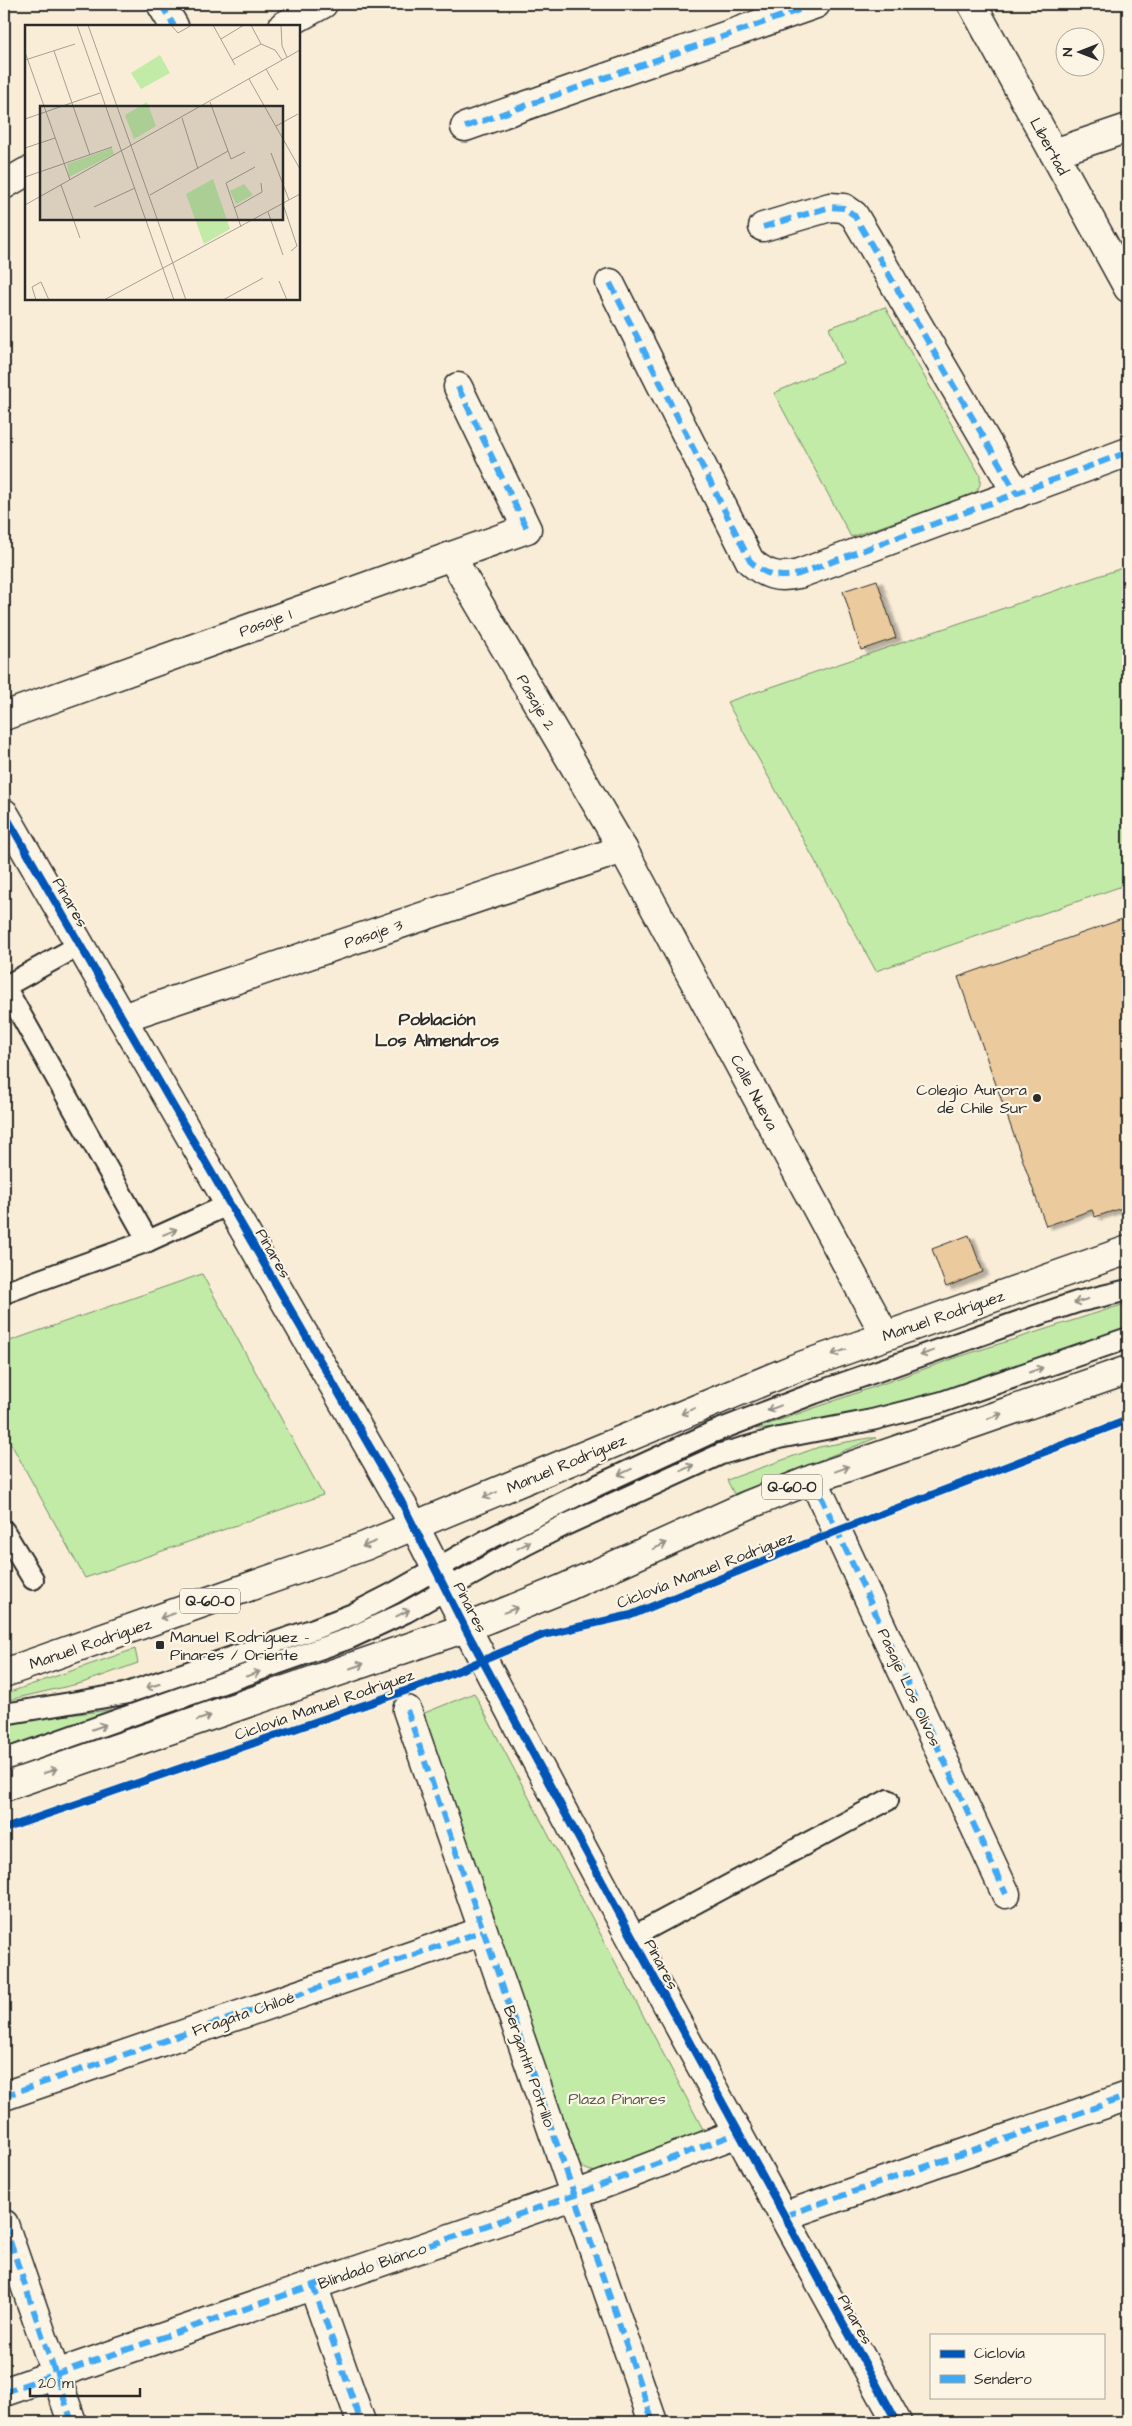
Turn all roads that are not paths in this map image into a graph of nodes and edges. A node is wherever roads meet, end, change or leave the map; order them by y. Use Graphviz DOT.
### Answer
graph roads {
  1 [pos="162,4"];
  2 [pos="323,4"];
  3 [pos="816,4"];
  4 [pos="975,4"];
  5 [pos="173,25"];
  6 [pos="285,25"];
  7 [pos="465,127"];
  8 [pos="1128,128"];
  9 [pos="1054,153"];
  10 [pos="25,173"];
  11 [pos="4,185"];
  12 [pos="763,227"];
  13 [pos="610,283"];
  14 [pos="1128,288"];
  15 [pos="458,386"];
  16 [pos="1128,452"];
  17 [pos="1017,494"];
  18 [pos="451,556"];
  19 [pos="4,716"];
  20 [pos="4,814"];
  21 [pos="623,849"];
  22 [pos="80,945"];
  23 [pos="4,986"];
  24 [pos="122,1018"];
  25 [pos="230,1204"];
  26 [pos="148,1242"];
  27 [pos="1128,1250"];
  28 [pos="1128,1290"];
  29 [pos="4,1293"];
  30 [pos="885,1335"];
  31 [pos="1128,1338"];
  32 [pos="1128,1370"];
  33 [pos="813,1479"];
  34 [pos="415,1527"];
  35 [pos="4,1531"];
  36 [pos="33,1579"];
  37 [pos="441,1579"];
  38 [pos="466,1628"];
  39 [pos="4,1673"];
  40 [pos="407,1710"];
  41 [pos="4,1714"];
  42 [pos="4,1760"];
  43 [pos="4,1786"];
  44 [pos="888,1800"];
  45 [pos="1006,1894"];
  46 [pos="483,1931"];
  47 [pos="632,1937"];
  48 [pos="4,2096"];
  49 [pos="1128,2096"];
  50 [pos="738,2133"];
  51 [pos="574,2195"];
  52 [pos="784,2216"];
  53 [pos="4,2224"];
  54 [pos="313,2285"];
  55 [pos="56,2374"];
  56 [pos="4,2392"];
  57 [pos="72,2422"];
  58 [pos="361,2422"];
  59 [pos="653,2422"];
  60 [pos="897,2422"];
  1 -- 5 [label="street"];
  2 -- 6 [label="street"];
  3 -- 7 [label="street"];
  4 -- 9 [label="street, Libertad"];
  8 -- 9 [label="street"];
  9 -- 14 [label="street, Libertad"];
  10 -- 11 [label="street"];
  12 -- 17 [label="street"];
  13 -- 17 [label="street"];
  15 -- 18 [label="street, Pasaje 1"];
  16 -- 17 [label="street"];
  18 -- 19 [label="street, Pasaje 1"];
  18 -- 21 [label="street, Pasaje 2"];
  20 -- 22 [label="street, Pinares"];
  21 -- 24 [label="street, Pasaje 3"];
  21 -- 30 [label="street, Calle Nueva"];
  22 -- 23 [label="lane"];
  22 -- 24 [label="street, Pinares"];
  23 -- 26 [label="lane"];
  24 -- 25 [label="street, Pinares"];
  26 -- 25 [label="lane, one-way"];
  25 -- 34 [label="street, Pinares"];
  26 -- 29 [label="lane"];
  27 -- 30 [label="street, Manuel Rodríguez / Q-60-O"];
  28 -- 37 [label="lane, one-way"];
  30 -- 34 [label="street, Manuel Rodríguez / Q-60-O, one-way"];
  37 -- 31 [label="lane, one-way"];
  33 -- 32 [label="street, Q-60-O, one-way"];
  38 -- 33 [label="street, Q-60-O, one-way"];
  33 -- 45 [label="street, Pasaje Los Olivos"];
  34 -- 37 [label="street, Pinares"];
  34 -- 39 [label="street, Manuel Rodríguez / Q-60-O, one-way"];
  35 -- 36 [label="lane"];
  37 -- 38 [label="street, Pinares"];
  37 -- 41 [label="lane, one-way"];
  42 -- 37 [label="lane, one-way"];
  43 -- 38 [label="street, Q-60-O, one-way"];
  38 -- 47 [label="street, Pinares"];
  40 -- 46 [label="street, Bergantín Potrillo"];
  44 -- 47 [label="lane"];
  46 -- 48 [label="street, Fragata Chiloé"];
  46 -- 51 [label="street, Bergantín Potrillo"];
  47 -- 50 [label="street, Pinares"];
  49 -- 52 [label="street"];
  50 -- 51 [label="street, Blindado Blanco"];
  50 -- 52 [label="street, Pinares"];
  51 -- 54 [label="street, Blindado Blanco"];
  51 -- 59 [label="street, Bergantín Potrillo"];
  52 -- 60 [label="street, Pinares"];
  53 -- 55 [label="street"];
  54 -- 55 [label="street, Blindado Blanco"];
  54 -- 58 [label="street"];
  55 -- 56 [label="street, Blindado Blanco"];
  55 -- 57 [label="street"];
}
